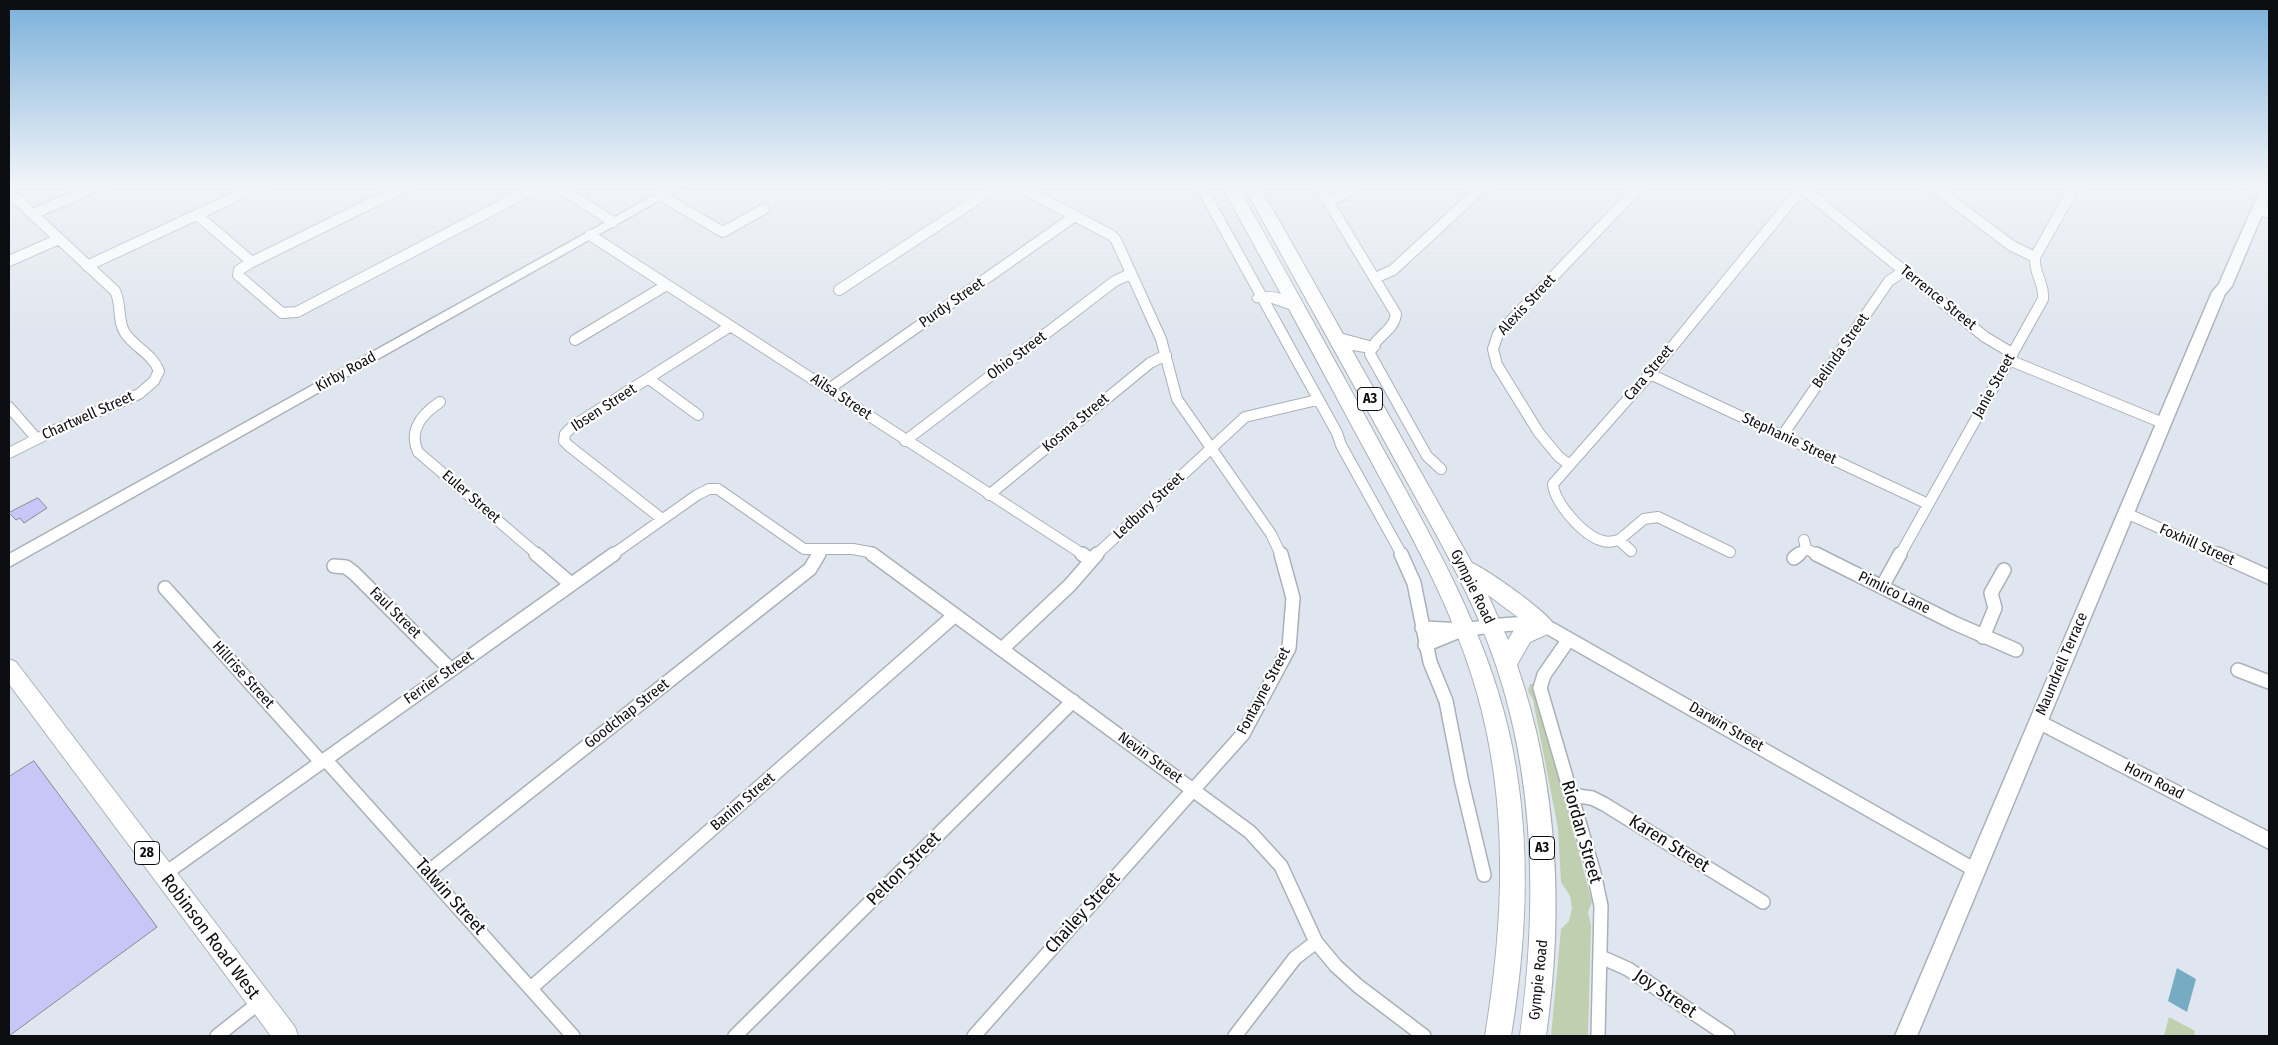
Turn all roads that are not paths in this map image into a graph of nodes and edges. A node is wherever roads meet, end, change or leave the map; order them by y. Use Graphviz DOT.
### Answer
graph roads {
  1 [pos="53,232"];
  2 [pos="161,232"];
  3 [pos="217,232"];
  4 [pos="313,232"];
  5 [pos="451,232"];
  6 [pos="596,232"];
  7 [pos="928,232"];
  8 [pos="1053,232"];
  9 [pos="1105,232"];
  10 [pos="1225,232"];
  11 [pos="1255,232"];
  12 [pos="1277,232"];
  13 [pos="1347,232"];
  14 [pos="1434,232"];
  15 [pos="1596,232"];
  16 [pos="1766,232"];
  17 [pos="1856,232"];
  18 [pos="1993,232"];
  19 [pos="2049,232"];
  20 [pos="2243,232"];
  21 [pos="2253,232"];
  22 [pos="590,235"];
  23 [pos="60,238"];
  24 [pos="2035,257"];
  25 [pos="9,261"];
  26 [pos="252,262"];
  27 [pos="87,266"];
  28 [pos="1904,271"];
  29 [pos="1130,274"];
  30 [pos="1374,278"];
  31 [pos="665,286"];
  32 [pos="840,290"];
  33 [pos="2219,292"];
  34 [pos="1261,298"];
  35 [pos="1296,305"];
  36 [pos="729,327"];
  37 [pos="1336,338"];
  38 [pos="575,340"];
  39 [pos="1370,351"];
  40 [pos="1166,355"];
  41 [pos="2011,356"];
  42 [pos="1352,366"];
  43 [pos="1650,374"];
  44 [pos="648,379"];
  45 [pos="829,390"];
  46 [pos="1317,400"];
  47 [pos="440,402"];
  48 [pos="9,407"];
  49 [pos="698,415"];
  50 [pos="2163,424"];
  51 [pos="1782,436"];
  52 [pos="37,439"];
  53 [pos="905,440"];
  54 [pos="1211,449"];
  55 [pos="9,454"];
  56 [pos="1570,465"];
  57 [pos="1441,469"];
  58 [pos="989,495"];
  59 [pos="1928,504"];
  60 [pos="2126,513"];
  61 [pos="662,520"];
  62 [pos="1619,540"];
  63 [pos="1631,551"];
  64 [pos="820,552"];
  65 [pos="1730,552"];
  66 [pos="1794,558"];
  67 [pos="1091,560"];
  68 [pos="9,561"];
  69 [pos="334,566"];
  70 [pos="1466,569"];
  71 [pos="2004,570"];
  72 [pos="2269,577"];
  73 [pos="571,584"];
  74 [pos="1882,587"];
  75 [pos="165,588"];
  76 [pos="955,615"];
  77 [pos="1490,624"];
  78 [pos="1544,626"];
  79 [pos="1422,628"];
  80 [pos="1466,629"];
  81 [pos="1983,636"];
  82 [pos="1569,639"];
  83 [pos="1425,645"];
  84 [pos="1002,649"];
  85 [pos="2016,650"];
  86 [pos="1506,664"];
  87 [pos="451,670"];
  88 [pos="2238,670"];
  89 [pos="12,679"];
  90 [pos="2269,682"];
  91 [pos="1073,702"];
  92 [pos="2038,721"];
  93 [pos="323,761"];
  94 [pos="1193,790"];
  95 [pos="1571,796"];
  96 [pos="2269,841"];
  97 [pos="1975,870"];
  98 [pos="428,872"];
  99 [pos="163,875"];
  100 [pos="1484,875"];
  101 [pos="1763,902"];
  102 [pos="1316,942"];
  103 [pos="1601,957"];
  104 [pos="531,988"];
  105 [pos="260,1002"];
  106 [pos="217,1036"];
  107 [pos="286,1036"];
  108 [pos="573,1036"];
  109 [pos="735,1036"];
  110 [pos="974,1036"];
  111 [pos="1235,1036"];
  112 [pos="1424,1036"];
  113 [pos="1498,1036"];
  114 [pos="1533,1036"];
  115 [pos="1598,1036"];
  116 [pos="1728,1036"];
  117 [pos="1906,1036"];
  1 -- 23 [label="street, Chartwell Street"];
  2 -- 27 [label="street"];
  3 -- 26 [label="street"];
  4 -- 26 [label="street"];
  5 -- 26 [label="street"];
  6 -- 22 [label="street, Kirby Road"];
  7 -- 32 [label="street"];
  8 -- 45 [label="street, Purdy Street"];
  9 -- 29 [label="street, Fontayne Street"];
  10 -- 34 [label="street"];
  11 -- 35 [label="highway, Gympie Road / A3"];
  12 -- 37 [label="highway, Gympie Road / A3"];
  13 -- 30 [label="street"];
  14 -- 30 [label="street"];
  15 -- 56 [label="street, Alexis Street"];
  16 -- 43 [label="street, Cara Street"];
  17 -- 28 [label="street, Terrence Street"];
  18 -- 24 [label="street"];
  19 -- 24 [label="street"];
  20 -- 33 [label="main road, Maundrell Terrace"];
  21 -- 33 [label="main road, Maundrell Terrace"];
  22 -- 31 [label="street, Ailsa Street"];
  22 -- 68 [label="street, Kirby Road"];
  23 -- 25 [label="street"];
  23 -- 27 [label="street, Chartwell Street"];
  24 -- 41 [label="street, Janie Street"];
  27 -- 52 [label="street, Chartwell Street"];
  28 -- 41 [label="street, Terrence Street"];
  28 -- 51 [label="street, Belinda Street"];
  29 -- 40 [label="street, Fontayne Street"];
  29 -- 53 [label="street, Ohio Street"];
  30 -- 39 [label="street"];
  31 -- 36 [label="street, Ailsa Street"];
  31 -- 38 [label="street"];
  33 -- 50 [label="main road, Maundrell Terrace"];
  34 -- 35 [label="highway"];
  34 -- 46 [label="street"];
  35 -- 80 [label="highway, Gympie Road / A3"];
  36 -- 44 [label="street, Ibsen Street"];
  36 -- 45 [label="street, Ailsa Street"];
  37 -- 39 [label="highway"];
  37 -- 42 [label="highway, Gympie Road / A3"];
  39 -- 42 [label="highway"];
  39 -- 57 [label="street"];
  40 -- 54 [label="street, Fontayne Street"];
  40 -- 58 [label="street, Kosma Street"];
  41 -- 50 [label="street, Terrence Street"];
  41 -- 59 [label="street, Janie Street"];
  42 -- 70 [label="highway, Gympie Road / A3"];
  43 -- 51 [label="street, Stephanie Street"];
  43 -- 56 [label="street, Cara Street"];
  44 -- 49 [label="street"];
  44 -- 61 [label="street, Ibsen Street"];
  45 -- 53 [label="street, Ailsa Street"];
  46 -- 54 [label="street, Ledbury Street"];
  46 -- 79 [label="street"];
  47 -- 73 [label="street, Euler Street"];
  48 -- 52 [label="street"];
  50 -- 60 [label="main road, Maundrell Terrace"];
  51 -- 59 [label="street, Stephanie Street"];
  52 -- 55 [label="street, Chartwell Street"];
  53 -- 58 [label="street, Ailsa Street"];
  54 -- 67 [label="street, Ledbury Street"];
  54 -- 94 [label="street, Fontayne Street"];
  56 -- 62 [label="street, Cara Street"];
  58 -- 67 [label="street, Ailsa Street"];
  59 -- 74 [label="street, Janie Street"];
  60 -- 72 [label="street, Foxhill Street"];
  60 -- 92 [label="main road, Maundrell Terrace"];
  61 -- 64 [label="street, Ferrier Street"];
  61 -- 73 [label="street, Ferrier Street"];
  62 -- 63 [label="street"];
  62 -- 65 [label="street"];
  64 -- 76 [label="street, Nevin Street"];
  64 -- 98 [label="street, Goodchap Street"];
  66 -- 74 [label="street, Pimlico Lane"];
  67 -- 84 [label="street, Ledbury Street"];
  69 -- 87 [label="street, Faul Street"];
  70 -- 77 [label="highway, Gympie Road / A3"];
  70 -- 78 [label="highway"];
  71 -- 81 [label="street"];
  73 -- 87 [label="street, Ferrier Street"];
  74 -- 81 [label="street, Pimlico Lane"];
  75 -- 93 [label="street, Hillrise Street"];
  76 -- 84 [label="street, Nevin Street"];
  76 -- 104 [label="street, Banim Street"];
  77 -- 78 [label="street, Darwin Street"];
  77 -- 80 [label="street, Darwin Street"];
  77 -- 86 [label="highway, Gympie Road / A3"];
  78 -- 82 [label="street, Darwin Street"];
  78 -- 86 [label="highway"];
  79 -- 80 [label="street, Gympie Road"];
  79 -- 83 [label="street"];
  80 -- 83 [label="street, Gympie Road"];
  80 -- 113 [label="highway, Gympie Road / A3"];
  81 -- 85 [label="street, Pimlico Lane"];
  82 -- 95 [label="street, Riordan Street"];
  82 -- 97 [label="street, Darwin Street"];
  83 -- 100 [label="street"];
  84 -- 91 [label="street, Nevin Street"];
  86 -- 114 [label="highway, Gympie Road / A3"];
  87 -- 93 [label="street, Ferrier Street"];
  88 -- 90 [label="street"];
  89 -- 99 [label="main road, Robinson Road West / 28"];
  91 -- 94 [label="street, Nevin Street"];
  91 -- 109 [label="street, Pelton Street"];
  92 -- 96 [label="street, Horn Road"];
  92 -- 97 [label="main road, Maundrell Terrace"];
  93 -- 98 [label="street, Talwin Street"];
  93 -- 99 [label="street, Ferrier Street"];
  94 -- 102 [label="street, Nevin Street"];
  94 -- 110 [label="street, Chailey Street"];
  95 -- 101 [label="street, Karen Street"];
  95 -- 103 [label="street, Riordan Street"];
  97 -- 117 [label="main road, Maundrell Terrace"];
  98 -- 104 [label="street, Talwin Street"];
  99 -- 105 [label="main road, Robinson Road West / 28"];
  102 -- 111 [label="street"];
  102 -- 112 [label="street, Nevin Street"];
  103 -- 115 [label="street, Riordan Street"];
  103 -- 116 [label="street, Joy Street"];
  104 -- 108 [label="street, Talwin Street"];
  105 -- 106 [label="street"];
  105 -- 107 [label="main road, Robinson Road West / 28"];
}
